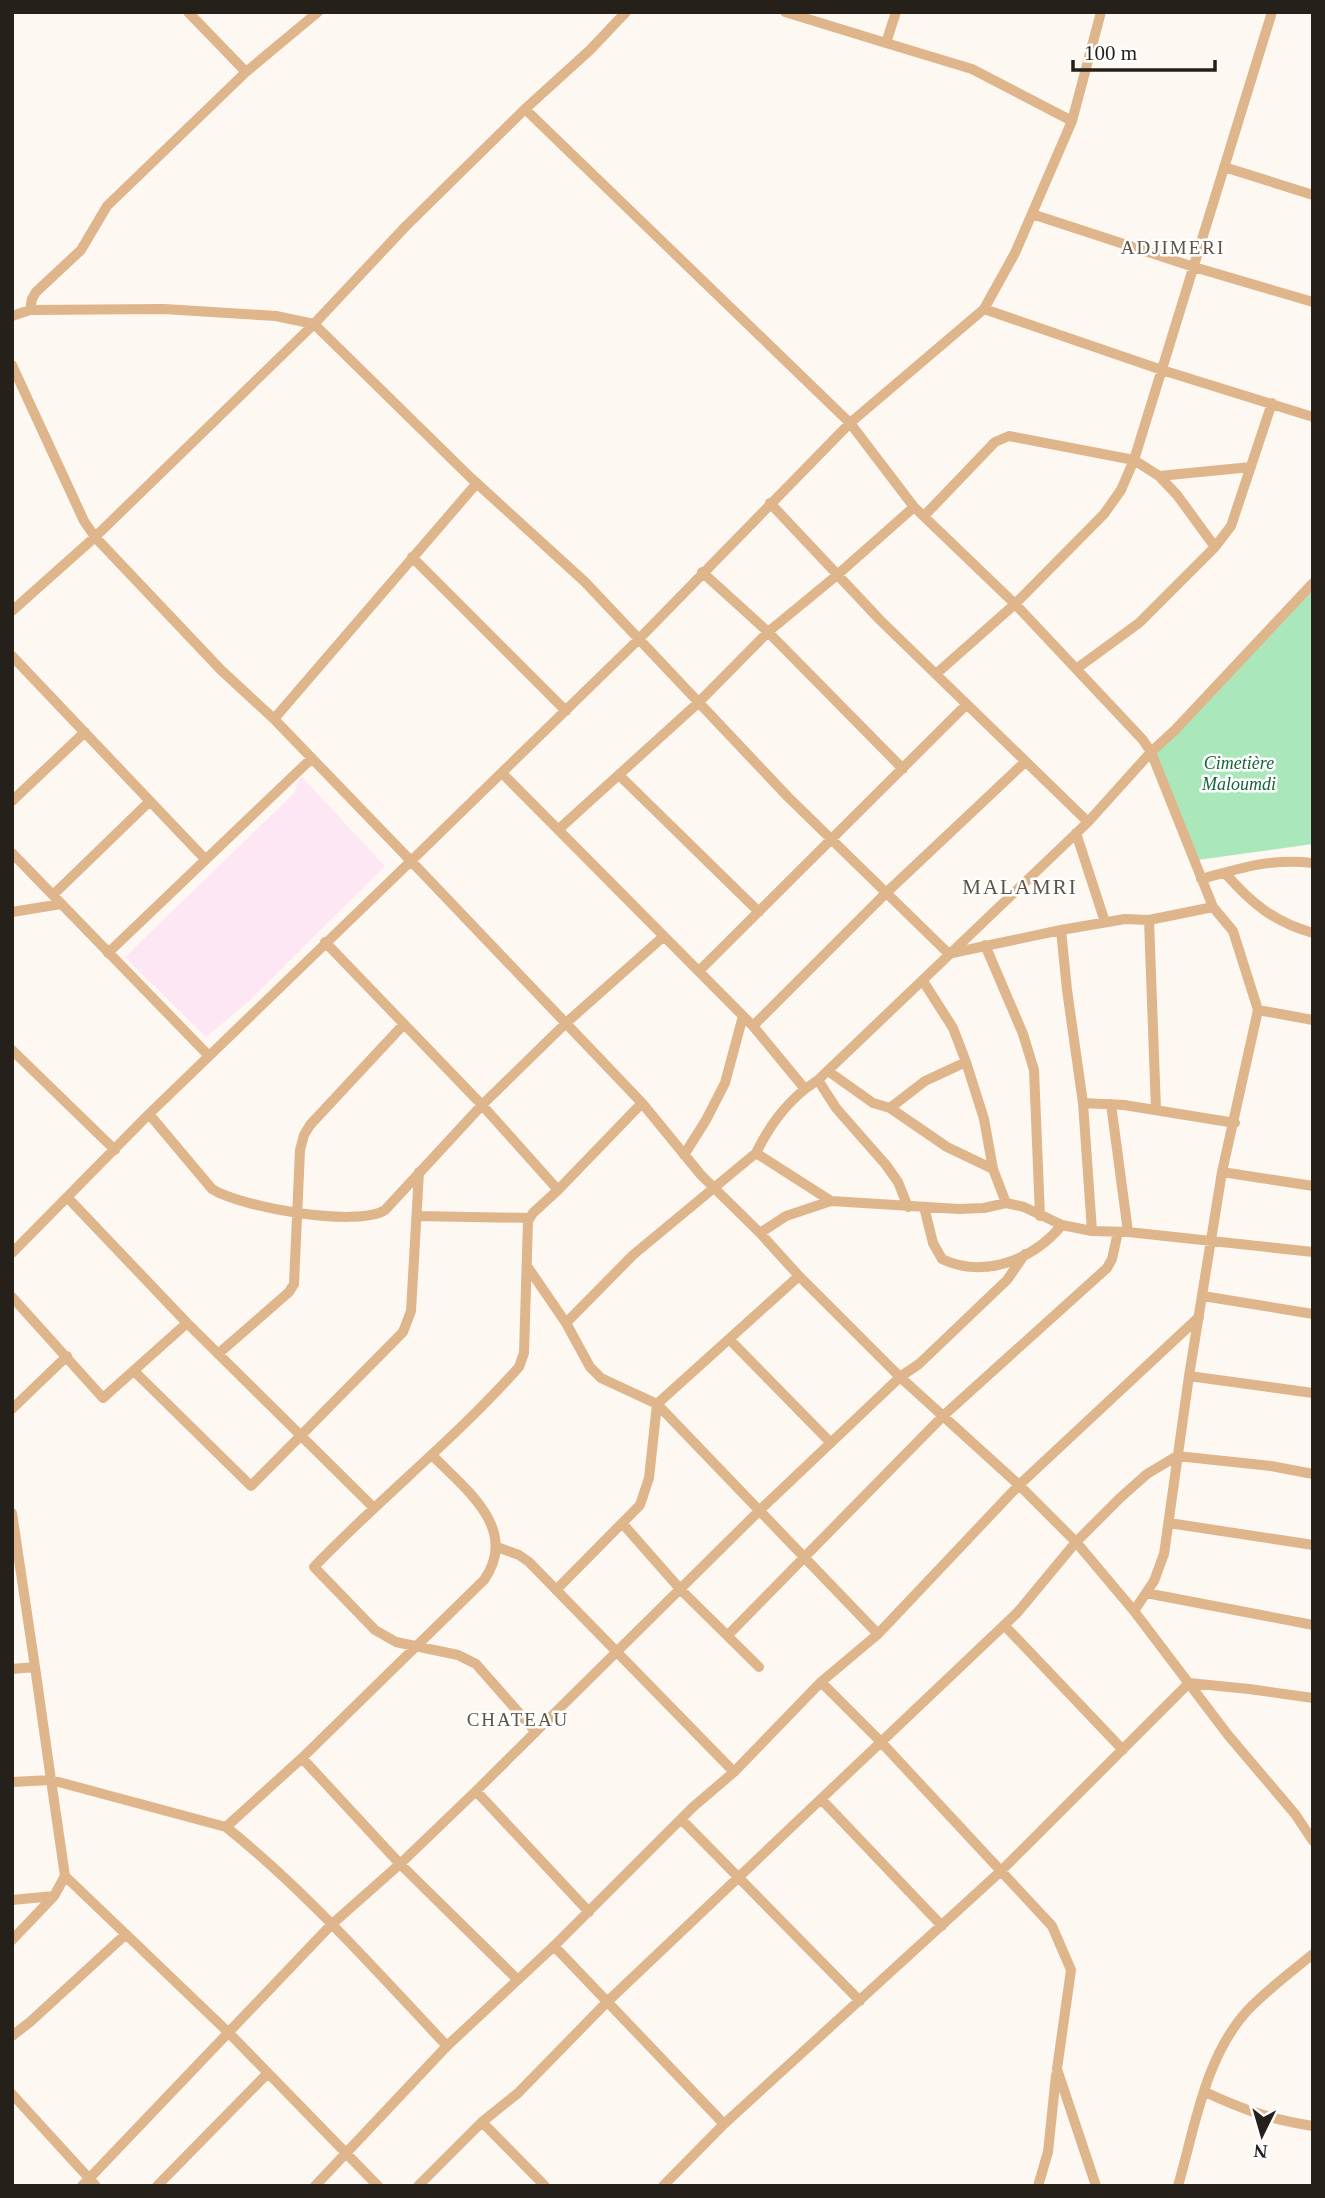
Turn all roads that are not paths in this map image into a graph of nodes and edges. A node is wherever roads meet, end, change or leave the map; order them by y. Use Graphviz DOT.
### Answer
graph roads {
  1 [pos="188,12"];
  2 [pos="318,12"];
  3 [pos="626,12"];
  4 [pos="785,12"];
  5 [pos="896,12"];
  6 [pos="1101,12"];
  7 [pos="1272,12"];
  8 [pos="886,43"];
  9 [pos="246,72"];
  10 [pos="526,108"];
  11 [pos="1072,121"];
  12 [pos="1224,167"];
  13 [pos="1313,195"];
  14 [pos="1032,214"];
  15 [pos="1194,267"];
  16 [pos="1313,302"];
  17 [pos="984,309"];
  18 [pos="30,310"];
  19 [pos="12,316"];
  20 [pos="314,324"];
  21 [pos="12,365"];
  22 [pos="1162,370"];
  23 [pos="1272,403"];
  24 [pos="1313,417"];
  25 [pos="850,423"];
  26 [pos="1134,460"];
  27 [pos="1251,467"];
  28 [pos="1159,476"];
  29 [pos="477,483"];
  30 [pos="770,503"];
  31 [pos="914,506"];
  32 [pos="925,515"];
  33 [pos="95,537"];
  34 [pos="1215,547"];
  35 [pos="412,557"];
  36 [pos="702,572"];
  37 [pos="836,576"];
  38 [pos="1313,583"];
  39 [pos="1016,604"];
  40 [pos="12,611"];
  41 [pos="768,632"];
  42 [pos="639,639"];
  43 [pos="12,656"];
  44 [pos="1076,669"];
  45 [pos="936,674"];
  46 [pos="698,703"];
  47 [pos="966,705"];
  48 [pos="566,711"];
  49 [pos="274,719"];
  50 [pos="85,732"];
  51 [pos="1150,752"];
  52 [pos="312,758"];
  53 [pos="1025,762"];
  54 [pos="902,769"];
  55 [pos="502,773"];
  56 [pos="619,775"];
  57 [pos="150,800"];
  58 [pos="12,801"];
  59 [pos="1088,822"];
  60 [pos="559,829"];
  61 [pos="1076,833"];
  62 [pos="832,840"];
  63 [pos="12,853"];
  64 [pos="205,859"];
  65 [pos="411,861"];
  66 [pos="1310,861"];
  67 [pos="1224,873"];
  68 [pos="1201,878"];
  69 [pos="886,893"];
  70 [pos="57,899"];
  71 [pos="1213,907"];
  72 [pos="12,912"];
  73 [pos="759,912"];
  74 [pos="1149,920"];
  75 [pos="1105,922"];
  76 [pos="1061,930"];
  77 [pos="1313,933"];
  78 [pos="664,936"];
  79 [pos="326,942"];
  80 [pos="985,945"];
  81 [pos="108,953"];
  82 [pos="949,954"];
  83 [pos="699,971"];
  84 [pos="923,981"];
  85 [pos="1258,1010"];
  86 [pos="743,1016"];
  87 [pos="1313,1020"];
  88 [pos="566,1023"];
  89 [pos="404,1024"];
  90 [pos="753,1026"];
  91 [pos="12,1050"];
  92 [pos="209,1056"];
  93 [pos="966,1062"];
  94 [pos="828,1071"];
  95 [pos="818,1080"];
  96 [pos="805,1089"];
  97 [pos="642,1103"];
  98 [pos="1083,1103"];
  99 [pos="1111,1104"];
  100 [pos="482,1105"];
  101 [pos="890,1108"];
  102 [pos="1156,1110"];
  103 [pos="149,1114"];
  104 [pos="1235,1122"];
  105 [pos="115,1150"];
  106 [pos="757,1153"];
  107 [pos="684,1155"];
  108 [pos="993,1169"];
  109 [pos="419,1172"];
  110 [pos="1223,1172"];
  111 [pos="1313,1186"];
  112 [pos="716,1189"];
  113 [pos="558,1190"];
  114 [pos="67,1197"];
  115 [pos="831,1202"];
  116 [pos="1006,1203"];
  117 [pos="908,1206"];
  118 [pos="924,1207"];
  119 [pos="298,1214"];
  120 [pos="416,1216"];
  121 [pos="1040,1216"];
  122 [pos="530,1218"];
  123 [pos="1062,1225"];
  124 [pos="1092,1231"];
  125 [pos="1123,1232"];
  126 [pos="760,1233"];
  127 [pos="12,1235"];
  128 [pos="1212,1241"];
  129 [pos="21,1243"];
  130 [pos="1313,1252"];
  131 [pos="12,1253"];
  132 [pos="1025,1254"];
  133 [pos="526,1266"];
  134 [pos="799,1276"];
  135 [pos="1203,1296"];
  136 [pos="12,1297"];
  137 [pos="1313,1314"];
  138 [pos="1199,1317"];
  139 [pos="187,1323"];
  140 [pos="566,1324"];
  141 [pos="729,1339"];
  142 [pos="218,1354"];
  143 [pos="66,1356"];
  144 [pos="134,1371"];
  145 [pos="1189,1376"];
  146 [pos="900,1377"];
  147 [pos="1313,1393"];
  148 [pos="657,1404"];
  149 [pos="12,1409"];
  150 [pos="943,1416"];
  151 [pos="302,1437"];
  152 [pos="831,1443"];
  153 [pos="432,1455"];
  154 [pos="1177,1456"];
  155 [pos="1313,1474"];
  156 [pos="1019,1485"];
  157 [pos="373,1507"];
  158 [pos="760,1510"];
  159 [pos="12,1513"];
  160 [pos="622,1523"];
  161 [pos="1169,1523"];
  162 [pos="1076,1542"];
  163 [pos="1313,1545"];
  164 [pos="497,1547"];
  165 [pos="16,1555"];
  166 [pos="803,1558"];
  167 [pos="556,1590"];
  168 [pos="681,1590"];
  169 [pos="1146,1593"];
  170 [pos="1134,1611"];
  171 [pos="1004,1625"];
  172 [pos="1313,1625"];
  173 [pos="878,1634"];
  174 [pos="728,1635"];
  175 [pos="416,1648"];
  176 [pos="616,1653"];
  177 [pos="34,1667"];
  178 [pos="759,1667"];
  179 [pos="12,1670"];
  180 [pos="821,1682"];
  181 [pos="1189,1683"];
  182 [pos="1313,1698"];
  183 [pos="535,1731"];
  184 [pos="880,1742"];
  185 [pos="1123,1750"];
  186 [pos="302,1758"];
  187 [pos="734,1772"];
  188 [pos="51,1780"];
  189 [pos="12,1782"];
  190 [pos="476,1791"];
  191 [pos="821,1799"];
  192 [pos="681,1819"];
  193 [pos="226,1827"];
  194 [pos="1313,1841"];
  195 [pos="400,1864"];
  196 [pos="1001,1871"];
  197 [pos="65,1875"];
  198 [pos="739,1878"];
  199 [pos="54,1896"];
  200 [pos="12,1900"];
  201 [pos="589,1912"];
  202 [pos="331,1925"];
  203 [pos="942,1926"];
  204 [pos="125,1935"];
  205 [pos="12,1940"];
  206 [pos="554,1946"];
  207 [pos="1313,1954"];
  208 [pos="517,1979"];
  209 [pos="860,2001"];
  210 [pos="607,2002"];
  211 [pos="228,2032"];
  212 [pos="12,2036"];
  213 [pos="447,2046"];
  214 [pos="1057,2069"];
  215 [pos="268,2073"];
  216 [pos="1205,2092"];
  217 [pos="12,2094"];
  218 [pos="482,2122"];
  219 [pos="724,2124"];
  220 [pos="1313,2126"];
  221 [pos="345,2152"];
  222 [pos="89,2183"];
  223 [pos="157,2186"];
  224 [pos="314,2186"];
  225 [pos="378,2186"];
  226 [pos="418,2186"];
  227 [pos="545,2186"];
  228 [pos="663,2186"];
  229 [pos="1038,2186"];
  230 [pos="1096,2186"];
  231 [pos="1178,2186"];
  1 -- 9 [label="street"];
  2 -- 9 [label="street"];
  3 -- 10 [label="street"];
  4 -- 8 [label="street"];
  5 -- 8 [label="street"];
  6 -- 11 [label="street"];
  7 -- 12 [label="street"];
  8 -- 11 [label="street"];
  9 -- 18 [label="street"];
  10 -- 20 [label="street"];
  10 -- 25 [label="street"];
  11 -- 14 [label="street"];
  12 -- 13 [label="street"];
  12 -- 15 [label="street"];
  14 -- 15 [label="street"];
  14 -- 17 [label="street"];
  15 -- 16 [label="street"];
  15 -- 22 [label="street"];
  17 -- 22 [label="street"];
  17 -- 25 [label="street"];
  18 -- 19 [label="street"];
  18 -- 20 [label="street"];
  20 -- 29 [label="street"];
  20 -- 33 [label="street"];
  21 -- 33 [label="street"];
  22 -- 23 [label="street"];
  22 -- 26 [label="street"];
  23 -- 24 [label="street"];
  23 -- 27 [label="street"];
  25 -- 30 [label="street"];
  25 -- 31 [label="street"];
  26 -- 28 [label="street"];
  26 -- 32 [label="street"];
  26 -- 39 [label="street"];
  27 -- 28 [label="street"];
  27 -- 34 [label="street"];
  28 -- 34 [label="street"];
  29 -- 35 [label="street"];
  29 -- 42 [label="street"];
  30 -- 36 [label="street"];
  30 -- 37 [label="street"];
  31 -- 32 [label="street"];
  31 -- 37 [label="street"];
  32 -- 39 [label="street"];
  33 -- 40 [label="street"];
  33 -- 49 [label="street"];
  34 -- 44 [label="street"];
  35 -- 48 [label="street"];
  35 -- 49 [label="street"];
  36 -- 41 [label="street"];
  36 -- 42 [label="street"];
  37 -- 41 [label="street"];
  37 -- 45 [label="street"];
  38 -- 51 [label="street"];
  39 -- 44 [label="street"];
  39 -- 45 [label="street"];
  41 -- 46 [label="street"];
  41 -- 54 [label="street"];
  42 -- 46 [label="street"];
  42 -- 48 [label="street"];
  43 -- 50 [label="street"];
  44 -- 51 [label="street"];
  45 -- 47 [label="street"];
  46 -- 56 [label="street"];
  46 -- 62 [label="street"];
  47 -- 53 [label="street"];
  47 -- 54 [label="street"];
  48 -- 55 [label="street"];
  49 -- 52 [label="street"];
  50 -- 57 [label="street"];
  50 -- 58 [label="street"];
  51 -- 59 [label="street"];
  51 -- 68 [label="street"];
  52 -- 64 [label="street"];
  52 -- 65 [label="street"];
  53 -- 59 [label="street"];
  53 -- 69 [label="street"];
  54 -- 62 [label="street"];
  55 -- 60 [label="street"];
  55 -- 65 [label="street"];
  56 -- 60 [label="street"];
  56 -- 73 [label="street"];
  57 -- 64 [label="street"];
  57 -- 70 [label="street"];
  59 -- 61 [label="street"];
  60 -- 78 [label="street"];
  61 -- 75 [label="street"];
  61 -- 82 [label="street"];
  62 -- 69 [label="street"];
  62 -- 73 [label="street"];
  63 -- 70 [label="street"];
  64 -- 81 [label="street"];
  65 -- 79 [label="street"];
  65 -- 88 [label="street"];
  66 -- 67 [label="street"];
  67 -- 68 [label="street"];
  67 -- 77 [label="street"];
  68 -- 71 [label="street"];
  69 -- 82 [label="street"];
  69 -- 90 [label="street"];
  70 -- 72 [label="street"];
  70 -- 81 [label="street"];
  71 -- 74 [label="street"];
  71 -- 85 [label="street"];
  73 -- 83 [label="street"];
  74 -- 75 [label="street"];
  74 -- 102 [label="street"];
  75 -- 76 [label="street"];
  76 -- 80 [label="street"];
  76 -- 98 [label="street"];
  78 -- 83 [label="street"];
  78 -- 88 [label="street"];
  79 -- 89 [label="street"];
  79 -- 92 [label="street"];
  80 -- 82 [label="street"];
  80 -- 121 [label="street"];
  81 -- 92 [label="street"];
  82 -- 84 [label="street"];
  83 -- 86 [label="street"];
  84 -- 93 [label="street"];
  84 -- 94 [label="street"];
  85 -- 87 [label="street"];
  85 -- 104 [label="street"];
  86 -- 90 [label="street"];
  86 -- 107 [label="street"];
  88 -- 97 [label="street"];
  88 -- 100 [label="street"];
  89 -- 100 [label="street"];
  89 -- 119 [label="street"];
  90 -- 96 [label="street"];
  91 -- 105 [label="street"];
  92 -- 103 [label="street"];
  93 -- 101 [label="street"];
  93 -- 108 [label="street"];
  94 -- 95 [label="street"];
  94 -- 101 [label="street"];
  95 -- 96 [label="street"];
  95 -- 117 [label="street"];
  96 -- 106 [label="street"];
  97 -- 107 [label="street"];
  97 -- 113 [label="street"];
  98 -- 99 [label="street"];
  98 -- 124 [label="street"];
  99 -- 102 [label="street"];
  99 -- 125 [label="street"];
  100 -- 109 [label="street"];
  100 -- 113 [label="street"];
  101 -- 108 [label="street"];
  102 -- 104 [label="street"];
  103 -- 105 [label="street"];
  103 -- 119 [label="street"];
  104 -- 110 [label="street"];
  105 -- 114 [label="street"];
  106 -- 112 [label="street"];
  106 -- 115 [label="street"];
  107 -- 112 [label="street"];
  108 -- 116 [label="street"];
  109 -- 119 [label="street"];
  109 -- 120 [label="street"];
  110 -- 111 [label="street"];
  110 -- 128 [label="street"];
  112 -- 126 [label="street"];
  112 -- 140 [label="street"];
  113 -- 122 [label="street"];
  114 -- 129 [label="street"];
  114 -- 139 [label="street"];
  115 -- 117 [label="street"];
  115 -- 126 [label="street"];
  116 -- 118 [label="street"];
  116 -- 121 [label="street"];
  117 -- 118 [label="street"];
  118 -- 132 [label="street"];
  119 -- 142 [label="street"];
  120 -- 122 [label="street"];
  120 -- 151 [label="street"];
  121 -- 123 [label="street"];
  122 -- 133 [label="street"];
  123 -- 124 [label="street"];
  123 -- 132 [label="street"];
  124 -- 125 [label="street"];
  125 -- 128 [label="street"];
  125 -- 150 [label="street"];
  126 -- 134 [label="street"];
  127 -- 129 [label="street"];
  128 -- 130 [label="street"];
  128 -- 135 [label="street"];
  129 -- 131 [label="street"];
  132 -- 146 [label="street"];
  133 -- 140 [label="street"];
  133 -- 153 [label="street"];
  134 -- 141 [label="street"];
  134 -- 146 [label="street"];
  135 -- 137 [label="street"];
  135 -- 138 [label="street"];
  136 -- 143 [label="street"];
  138 -- 145 [label="street"];
  138 -- 156 [label="street"];
  139 -- 142 [label="street"];
  139 -- 144 [label="street"];
  140 -- 148 [label="street"];
  141 -- 148 [label="street"];
  141 -- 152 [label="street"];
  142 -- 151 [label="street"];
  143 -- 144 [label="street"];
  143 -- 149 [label="street"];
  144 -- 151 [label="street"];
  145 -- 147 [label="street"];
  145 -- 154 [label="street"];
  146 -- 150 [label="street"];
  146 -- 152 [label="street"];
  148 -- 158 [label="street"];
  148 -- 160 [label="street"];
  150 -- 156 [label="street"];
  150 -- 166 [label="street"];
  151 -- 157 [label="street"];
  152 -- 158 [label="street"];
  153 -- 157 [label="street"];
  153 -- 164 [label="street"];
  154 -- 155 [label="street"];
  154 -- 161 [label="street"];
  154 -- 162 [label="street"];
  156 -- 162 [label="street"];
  156 -- 173 [label="street"];
  157 -- 175 [label="street"];
  158 -- 166 [label="street"];
  158 -- 168 [label="street"];
  159 -- 165 [label="street"];
  160 -- 167 [label="street"];
  160 -- 168 [label="street"];
  161 -- 163 [label="street"];
  161 -- 169 [label="street"];
  162 -- 170 [label="street"];
  162 -- 171 [label="street"];
  164 -- 167 [label="street"];
  164 -- 175 [label="street"];
  165 -- 177 [label="street"];
  166 -- 173 [label="street"];
  166 -- 174 [label="street"];
  167 -- 176 [label="street"];
  168 -- 174 [label="street"];
  168 -- 176 [label="street"];
  169 -- 170 [label="street"];
  169 -- 172 [label="street"];
  170 -- 181 [label="street"];
  171 -- 184 [label="street"];
  171 -- 185 [label="street"];
  173 -- 180 [label="street"];
  174 -- 178 [label="street"];
  175 -- 183 [label="street"];
  175 -- 186 [label="street"];
  176 -- 183 [label="street"];
  176 -- 187 [label="street"];
  177 -- 179 [label="street"];
  177 -- 188 [label="street"];
  180 -- 184 [label="street"];
  180 -- 187 [label="street"];
  181 -- 182 [label="street"];
  181 -- 185 [label="street"];
  181 -- 194 [label="street"];
  183 -- 190 [label="street"];
  184 -- 191 [label="street"];
  184 -- 196 [label="street"];
  185 -- 196 [label="street"];
  186 -- 193 [label="street"];
  186 -- 195 [label="street"];
  187 -- 192 [label="street"];
  188 -- 189 [label="street"];
  188 -- 193 [label="street"];
  188 -- 197 [label="street"];
  190 -- 195 [label="street"];
  190 -- 201 [label="street"];
  191 -- 198 [label="street"];
  191 -- 203 [label="street"];
  192 -- 198 [label="street"];
  192 -- 201 [label="street"];
  193 -- 202 [label="street"];
  195 -- 202 [label="street"];
  195 -- 208 [label="street"];
  196 -- 203 [label="street"];
  196 -- 214 [label="street"];
  197 -- 199 [label="street"];
  197 -- 204 [label="street"];
  198 -- 209 [label="street"];
  198 -- 210 [label="street"];
  199 -- 200 [label="street"];
  199 -- 205 [label="street"];
  201 -- 206 [label="street"];
  202 -- 211 [label="street"];
  202 -- 213 [label="street"];
  203 -- 209 [label="street"];
  204 -- 211 [label="street"];
  204 -- 212 [label="street"];
  206 -- 208 [label="street"];
  206 -- 210 [label="street"];
  207 -- 216 [label="street"];
  208 -- 213 [label="street"];
  209 -- 219 [label="street"];
  210 -- 218 [label="street"];
  210 -- 219 [label="street"];
  211 -- 215 [label="street"];
  211 -- 222 [label="street"];
  213 -- 221 [label="street"];
  214 -- 229 [label="street"];
  214 -- 230 [label="street"];
  215 -- 221 [label="street"];
  215 -- 223 [label="street"];
  216 -- 220 [label="street"];
  216 -- 231 [label="street"];
  217 -- 222 [label="street"];
  218 -- 226 [label="street"];
  218 -- 227 [label="street"];
  219 -- 228 [label="street"];
  221 -- 224 [label="street"];
  221 -- 225 [label="street"];
}
